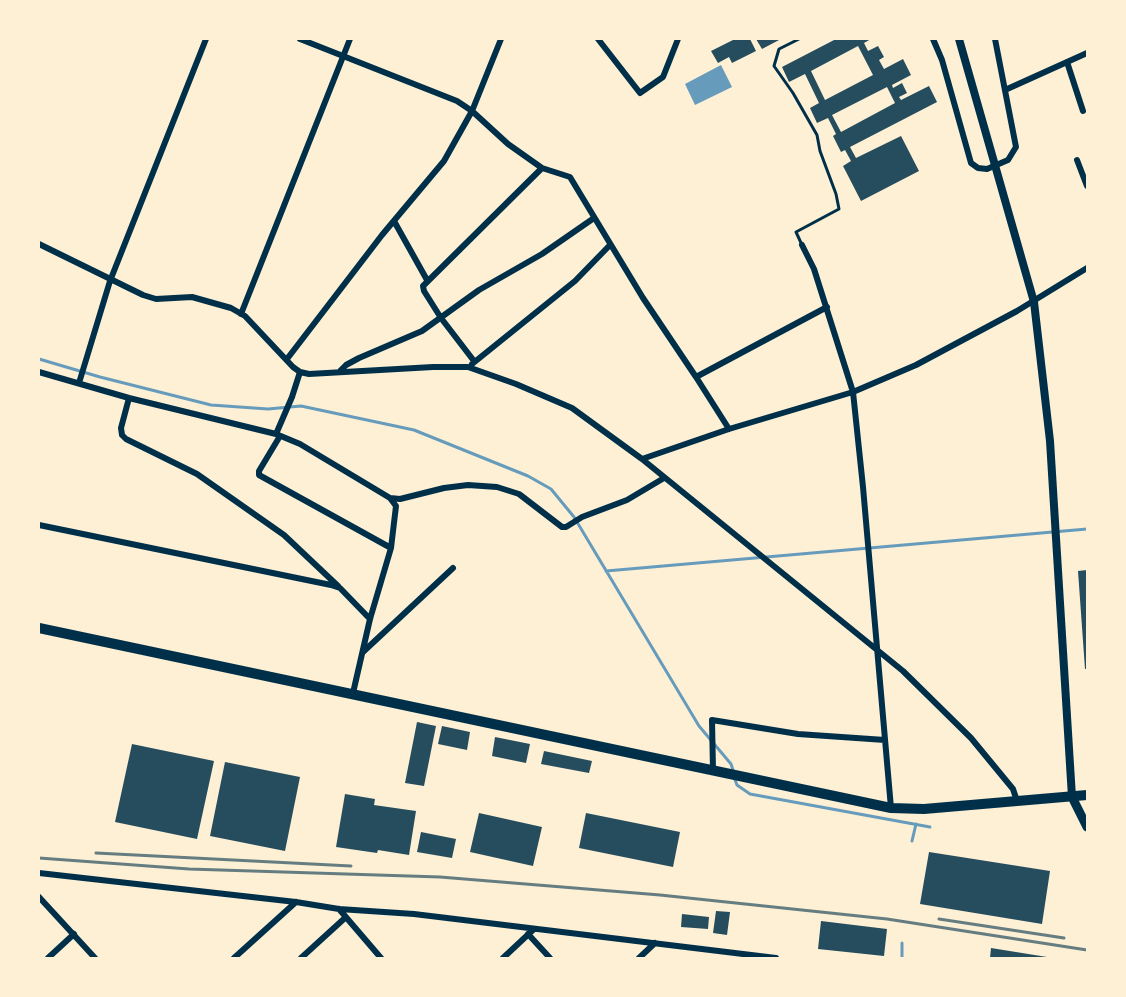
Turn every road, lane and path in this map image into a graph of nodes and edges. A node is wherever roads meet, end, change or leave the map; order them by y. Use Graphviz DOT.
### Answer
graph roads {
  1 [pos="206,39"];
  2 [pos="300,39"];
  3 [pos="350,39"];
  4 [pos="501,39"];
  5 [pos="678,39"];
  6 [pos="799,39"];
  7 [pos="933,39"];
  8 [pos="959,39"];
  9 [pos="995,39"];
  10 [pos="600,40"];
  11 [pos="1087,53"];
  12 [pos="344,56"];
  13 [pos="1067,62"];
  14 [pos="1005,90"];
  15 [pos="472,111"];
  16 [pos="1083,111"];
  17 [pos="1077,160"];
  18 [pos="995,166"];
  19 [pos="542,168"];
  20 [pos="1087,186"];
  21 [pos="594,218"];
  22 [pos="394,221"];
  23 [pos="39,244"];
  24 [pos="610,245"];
  25 [pos="802,245"];
  26 [pos="1087,268"];
  27 [pos="110,280"];
  28 [pos="428,280"];
  29 [pos="1034,302"];
  30 [pos="827,307"];
  31 [pos="241,314"];
  32 [pos="441,318"];
  33 [pos="287,359"];
  34 [pos="474,361"];
  35 [pos="468,367"];
  36 [pos="39,372"];
  37 [pos="300,372"];
  38 [pos="339,372"];
  39 [pos="696,377"];
  40 [pos="79,381"];
  41 [pos="853,392"];
  42 [pos="129,398"];
  43 [pos="729,429"];
  44 [pos="278,435"];
  45 [pos="642,459"];
  46 [pos="664,478"];
  47 [pos="390,498"];
  48 [pos="39,525"];
  49 [pos="391,548"];
  50 [pos="453,568"];
  51 [pos="340,588"];
  52 [pos="370,619"];
  53 [pos="39,628"];
  54 [pos="878,649"];
  55 [pos="362,652"];
  56 [pos="352,693"];
  57 [pos="885,741"];
  58 [pos="717,768"];
  59 [pos="1087,795"];
  60 [pos="1072,797"];
  61 [pos="1017,801"];
  62 [pos="891,808"];
  63 [pos="1087,827"];
  64 [pos="39,873"];
  65 [pos="39,897"];
  66 [pos="296,902"];
  67 [pos="339,909"];
  68 [pos="346,917"];
  69 [pos="534,928"];
  70 [pos="74,934"];
  71 [pos="528,934"];
  72 [pos="655,943"];
  73 [pos="379,955"];
  74 [pos="766,957"];
  75 [pos="48,958"];
  76 [pos="95,958"];
  77 [pos="234,958"];
  78 [pos="301,958"];
  79 [pos="370,958"];
  80 [pos="503,958"];
  81 [pos="550,958"];
  82 [pos="639,958"];
  83 [pos="776,958"];
  1 -- 27 [label="street"];
  2 -- 12 [label="street"];
  3 -- 12 [label="street"];
  4 -- 15 [label="street"];
  5 -- 10 [label="street"];
  6 -- 25 [label="lane"];
  7 -- 18 [label="street"];
  8 -- 18 [label="street"];
  9 -- 14 [label="street"];
  11 -- 13 [label="street"];
  12 -- 15 [label="street"];
  12 -- 31 [label="street"];
  13 -- 14 [label="street"];
  13 -- 16 [label="street"];
  14 -- 18 [label="street"];
  15 -- 19 [label="street"];
  15 -- 22 [label="street"];
  17 -- 20 [label="street"];
  18 -- 29 [label="street"];
  19 -- 21 [label="street"];
  19 -- 28 [label="street"];
  21 -- 24 [label="street"];
  21 -- 32 [label="street"];
  22 -- 28 [label="street"];
  22 -- 33 [label="street"];
  23 -- 27 [label="street"];
  24 -- 34 [label="street"];
  24 -- 39 [label="street"];
  25 -- 30 [label="street"];
  26 -- 29 [label="street"];
  27 -- 31 [label="street"];
  27 -- 40 [label="street"];
  28 -- 32 [label="street"];
  29 -- 41 [label="street"];
  29 -- 60 [label="street"];
  30 -- 39 [label="street"];
  30 -- 41 [label="street"];
  31 -- 33 [label="street"];
  32 -- 34 [label="street"];
  32 -- 38 [label="street"];
  33 -- 37 [label="street"];
  34 -- 35 [label="street"];
  35 -- 38 [label="street"];
  35 -- 45 [label="street"];
  36 -- 40 [label="street"];
  37 -- 38 [label="street"];
  37 -- 44 [label="street"];
  39 -- 43 [label="street"];
  40 -- 42 [label="street"];
  41 -- 43 [label="street"];
  41 -- 54 [label="street"];
  42 -- 44 [label="street"];
  42 -- 51 [label="street"];
  43 -- 45 [label="street"];
  44 -- 47 [label="street"];
  44 -- 49 [label="street"];
  45 -- 46 [label="street"];
  46 -- 47 [label="street"];
  46 -- 54 [label="street"];
  47 -- 49 [label="street"];
  48 -- 51 [label="street"];
  49 -- 52 [label="street"];
  50 -- 55 [label="street"];
  51 -- 52 [label="street"];
  52 -- 55 [label="street"];
  53 -- 56 [label="main road"];
  54 -- 57 [label="street"];
  54 -- 61 [label="street"];
  55 -- 56 [label="street"];
  56 -- 58 [label="main road"];
  57 -- 58 [label="street"];
  57 -- 62 [label="street"];
  58 -- 62 [label="main road"];
  59 -- 60 [label="main road"];
  60 -- 61 [label="main road"];
  60 -- 63 [label="main road"];
  61 -- 62 [label="main road"];
  64 -- 66 [label="street"];
  65 -- 70 [label="street"];
  66 -- 67 [label="street"];
  66 -- 77 [label="street"];
  67 -- 68 [label="street"];
  67 -- 69 [label="street"];
  68 -- 73 [label="street"];
  68 -- 78 [label="street"];
  69 -- 71 [label="street"];
  69 -- 72 [label="street"];
  70 -- 75 [label="street"];
  70 -- 76 [label="street"];
  71 -- 80 [label="street"];
  71 -- 81 [label="street"];
  72 -- 74 [label="street"];
  72 -- 82 [label="street"];
  73 -- 79 [label="street"];
  74 -- 83 [label="street"];
}
